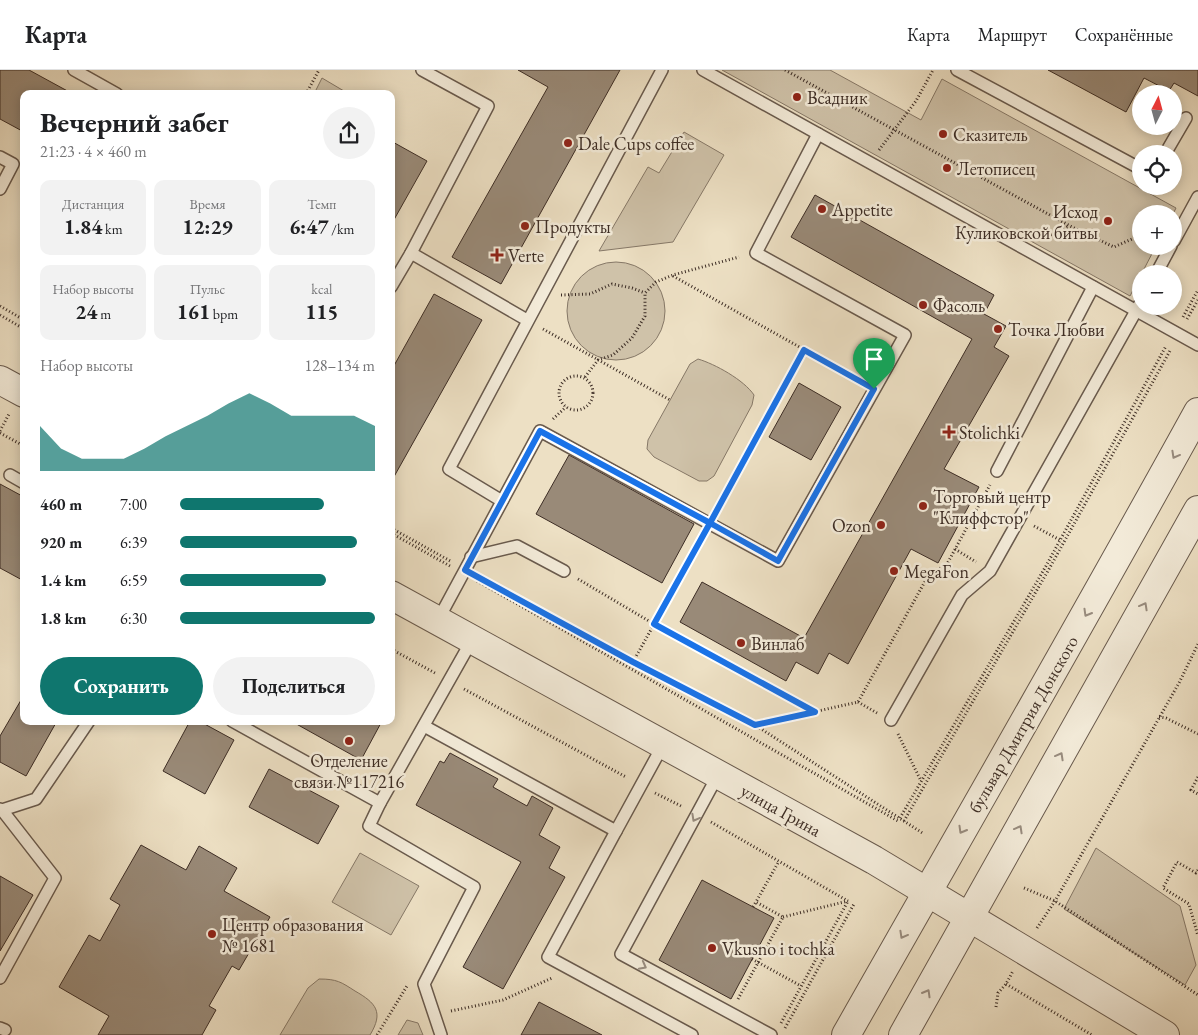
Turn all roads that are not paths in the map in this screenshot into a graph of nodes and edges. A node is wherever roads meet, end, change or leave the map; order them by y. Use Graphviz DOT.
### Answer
graph roads {
  1 [pos="74,70"];
  2 [pos="422,70"];
  3 [pos="662,70"];
  4 [pos="703,70"];
  5 [pos="956,70"];
  6 [pos="111,90"];
  7 [pos="1186,118"];
  8 [pos="818,134"];
  9 [pos="1170,145"];
  10 [pos="0,157"];
  11 [pos="1132,164"];
  12 [pos="0,189"];
  13 [pos="1198,196"];
  14 [pos="1182,226"];
  15 [pos="411,253"];
  16 [pos="395,280"];
  17 [pos="1093,287"];
  18 [pos="1132,303"];
  19 [pos="1134,315"];
  20 [pos="1151,315"];
  21 [pos="527,320"];
  22 [pos="1198,345"];
  23 [pos="0,380"];
  24 [pos="20,391"];
  25 [pos="1198,412"];
  26 [pos="997,471"];
  27 [pos="10,475"];
  28 [pos="20,481"];
  29 [pos="502,502"];
  30 [pos="1198,510"];
  31 [pos="472,557"];
  32 [pos="564,572"];
  33 [pos="395,597"];
  34 [pos="438,620"];
  35 [pos="472,640"];
  36 [pos="892,720"];
  37 [pos="86,725"];
  38 [pos="239,725"];
  39 [pos="424,726"];
  40 [pos="663,745"];
  41 [pos="718,775"];
  42 [pos="380,803"];
  43 [pos="1,810"];
  44 [pos="616,831"];
  45 [pos="926,892"];
  46 [pos="969,918"];
  47 [pos="0,978"];
  48 [pos="775,1031"];
  49 [pos="441,1035"];
  50 [pos="692,1035"];
  51 [pos="846,1035"];
  52 [pos="903,1035"];
  53 [pos="1166,1035"];
  1 -- 6 [label="lane"];
  2 -- 15 [label="lane"];
  3 -- 21 [label="lane"];
  4 -- 8 [label="lane"];
  5 -- 11 [label="lane"];
  7 -- 9 [label="lane"];
  8 -- 17 [label="lane"];
  8 -- 29 [label="lane"];
  10 -- 12 [label="lane"];
  13 -- 14 [label="lane"];
  15 -- 16 [label="lane"];
  15 -- 21 [label="lane"];
  17 -- 18 [label="lane"];
  17 -- 26 [label="lane"];
  19 -- 36 [label="lane"];
  20 -- 22 [label="lane"];
  21 -- 29 [label="lane"];
  23 -- 24 [label="street"];
  25 -- 45 [label="street, бульвар Дмитрия Донского, one-way"];
  27 -- 28 [label="lane"];
  29 -- 31 [label="lane"];
  46 -- 30 [label="street, one-way"];
  31 -- 32 [label="lane"];
  31 -- 34 [label="lane"];
  33 -- 34 [label="street, улица Грина"];
  34 -- 35 [label="street, улица Грина"];
  35 -- 39 [label="lane"];
  35 -- 40 [label="street, улица Грина"];
  37 -- 43 [label="lane"];
  38 -- 42 [label="lane"];
  39 -- 42 [label="lane"];
  39 -- 44 [label="lane"];
  40 -- 41 [label="street, улица Грина"];
  40 -- 44 [label="lane"];
  41 -- 45 [label="street, улица Грина"];
  41 -- 48 [label="lane, one-way"];
  42 -- 49 [label="lane"];
  43 -- 47 [label="lane"];
  44 -- 50 [label="lane"];
  45 -- 46 [label="street, улица Грина"];
  45 -- 51 [label="street, бульвар Дмитрия Донского, one-way"];
  52 -- 46 [label="street, one-way"];
  46 -- 53 [label="street, улица Грина"];
}
